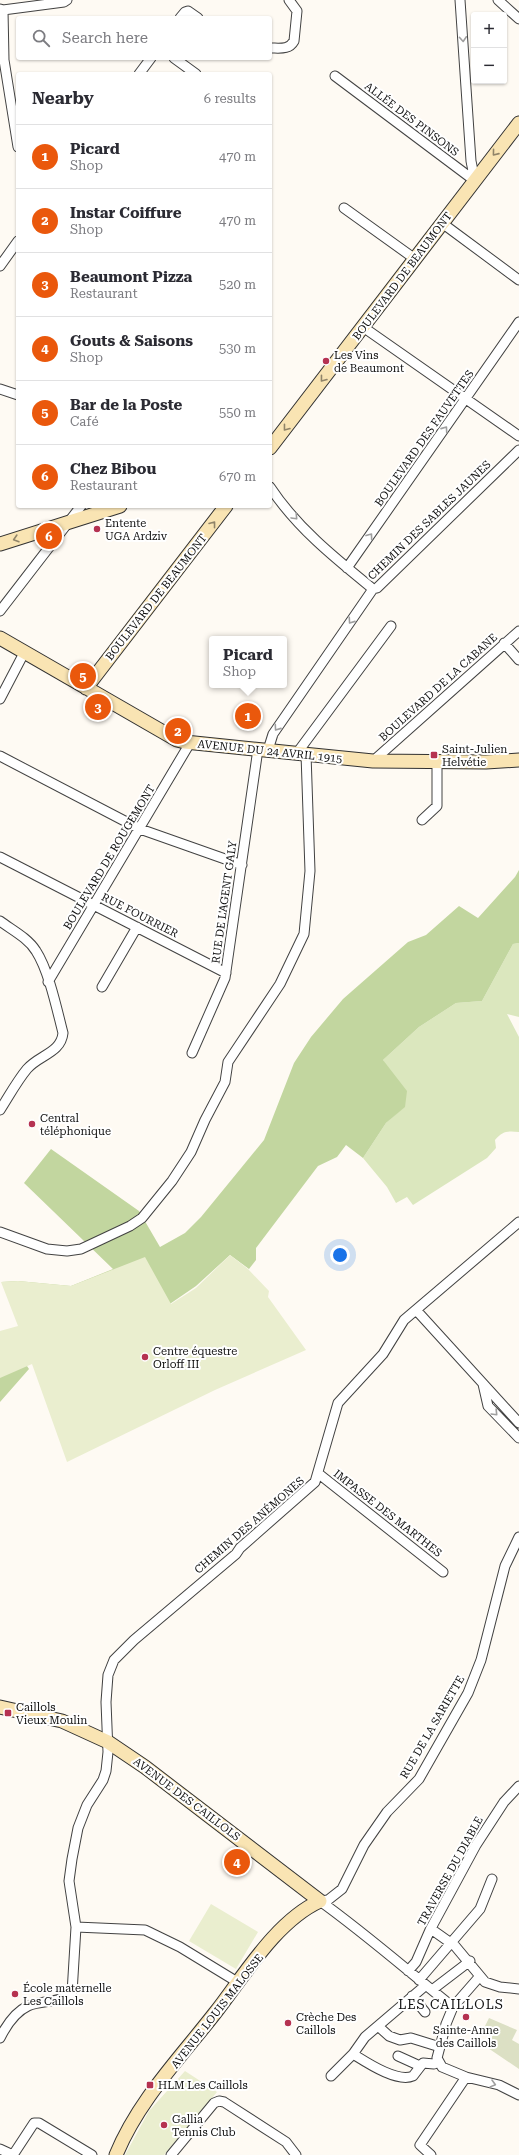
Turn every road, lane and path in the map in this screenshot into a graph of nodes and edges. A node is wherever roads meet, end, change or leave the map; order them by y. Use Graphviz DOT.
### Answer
graph roads {
  1 [pos="67,0"];
  2 [pos="289,0"];
  3 [pos="460,0"];
  4 [pos="498,0"];
  5 [pos="2,10"];
  6 [pos="183,15"];
  7 [pos="195,16"];
  8 [pos="519,19"];
  9 [pos="272,48"];
  10 [pos="150,60"];
  11 [pos="177,60"];
  12 [pos="140,72"];
  13 [pos="193,72"];
  14 [pos="335,76"];
  15 [pos="519,123"];
  16 [pos="16,135"];
  17 [pos="475,181"];
  18 [pos="344,208"];
  19 [pos="442,223"];
  20 [pos="16,244"];
  21 [pos="415,259"];
  22 [pos="0,266"];
  23 [pos="519,280"];
  24 [pos="519,322"];
  25 [pos="363,328"];
  26 [pos="0,389"];
  27 [pos="16,394"];
  28 [pos="466,399"];
  29 [pos="519,436"];
  30 [pos="272,445"];
  31 [pos="519,450"];
  32 [pos="272,490"];
  33 [pos="79,508"];
  34 [pos="114,508"];
  35 [pos="224,508"];
  36 [pos="67,523"];
  37 [pos="0,544"];
  38 [pos="348,568"];
  39 [pos="373,589"];
  40 [pos="0,610"];
  41 [pos="391,626"];
  42 [pos="519,630"];
  43 [pos="0,638"];
  44 [pos="504,643"];
  45 [pos="24,653"];
  46 [pos="519,660"];
  47 [pos="86,688"];
  48 [pos="0,699"];
  49 [pos="190,743"];
  50 [pos="263,750"];
  51 [pos="302,753"];
  52 [pos="0,756"];
  53 [pos="519,760"];
  54 [pos="373,761"];
  55 [pos="437,762"];
  56 [pos="422,820"];
  57 [pos="140,829"];
  58 [pos="0,857"];
  59 [pos="242,865"];
  60 [pos="95,905"];
  61 [pos="0,921"];
  62 [pos="137,927"];
  63 [pos="226,973"];
  64 [pos="48,982"];
  65 [pos="102,987"];
  66 [pos="192,1053"];
  67 [pos="0,1110"];
  68 [pos="519,1222"];
  69 [pos="0,1232"];
  70 [pos="417,1311"];
  71 [pos="482,1383"];
  72 [pos="519,1423"];
  73 [pos="519,1438"];
  74 [pos="319,1474"];
  75 [pos="519,1537"];
  76 [pos="443,1572"];
  77 [pos="0,1707"];
  78 [pos="108,1742"];
  79 [pos="519,1786"];
  80 [pos="492,1879"];
  81 [pos="320,1901"];
  82 [pos="76,1927"];
  83 [pos="431,1928"];
  84 [pos="450,1942"];
  85 [pos="470,1961"];
  86 [pos="408,1971"];
  87 [pos="480,1976"];
  88 [pos="239,1983"];
  89 [pos="425,1985"];
  90 [pos="518,1988"];
  91 [pos="412,1996"];
  92 [pos="453,2007"];
  93 [pos="425,2012"];
  94 [pos="378,2026"];
  95 [pos="0,2038"];
  96 [pos="440,2047"];
  97 [pos="353,2054"];
  98 [pos="398,2056"];
  99 [pos="439,2062"];
  100 [pos="420,2066"];
  101 [pos="331,2076"];
  102 [pos="466,2077"];
  103 [pos="519,2095"];
  104 [pos="0,2149"];
  105 [pos="13,2155"];
  106 [pos="92,2155"];
  107 [pos="116,2155"];
  108 [pos="171,2155"];
  109 [pos="296,2155"];
  110 [pos="431,2155"];
  1 -- 5 [label="street"];
  2 -- 9 [label="street"];
  3 -- 17 [label="street, one-way"];
  4 -- 8 [label="street"];
  5 -- 16 [label="street"];
  6 -- 7 [label="street"];
  10 -- 12 [label="street"];
  11 -- 13 [label="street"];
  14 -- 17 [label="street, ALLÉE DES PINSONS"];
  15 -- 17 [label="street, BOULEVARD DE BEAUMONT, one-way"];
  17 -- 19 [label="street, BOULEVARD DE BEAUMONT"];
  18 -- 21 [label="street"];
  19 -- 21 [label="street, BOULEVARD DE BEAUMONT"];
  19 -- 23 [label="street"];
  20 -- 22 [label="street"];
  21 -- 25 [label="street, BOULEVARD DE BEAUMONT"];
  24 -- 28 [label="street, BOULEVARD DES FAUVETTES"];
  25 -- 28 [label="street"];
  25 -- 30 [label="street, BOULEVARD DE BEAUMONT, one-way"];
  26 -- 27 [label="street"];
  28 -- 29 [label="street"];
  38 -- 28 [label="street, BOULEVARD DES FAUVETTES, one-way"];
  31 -- 39 [label="street, CHEMIN DES SABLES JAUNES"];
  32 -- 38 [label="street, CHEMIN DES SABLES JAUNES, one-way"];
  33 -- 36 [label="street"];
  34 -- 36 [label="street"];
  47 -- 35 [label="street, BOULEVARD DE BEAUMONT, one-way"];
  36 -- 37 [label="street, one-way"];
  36 -- 40 [label="street"];
  38 -- 39 [label="street, CHEMIN DES SABLES JAUNES"];
  39 -- 50 [label="street, RUE DE L'AGENT GALY, one-way"];
  41 -- 51 [label="street"];
  42 -- 44 [label="street, BOULEVARD DE LA CABANE"];
  43 -- 45 [label="street, AVENUE DU 24 AVRIL 1915"];
  44 -- 46 [label="street"];
  44 -- 54 [label="street, BOULEVARD DE LA CABANE"];
  45 -- 47 [label="street, AVENUE DU 24 AVRIL 1915"];
  45 -- 48 [label="street"];
  47 -- 49 [label="street, AVENUE DU 24 AVRIL 1915"];
  49 -- 50 [label="street, AVENUE DU 24 AVRIL 1915"];
  49 -- 57 [label="street, BOULEVARD DE ROUGEMONT"];
  50 -- 51 [label="street, AVENUE DU 24 AVRIL 1915"];
  50 -- 59 [label="street, RUE DE L'AGENT GALY"];
  51 -- 54 [label="street, AVENUE DU 24 AVRIL 1915"];
  51 -- 69 [label="street"];
  52 -- 57 [label="street"];
  53 -- 55 [label="street, AVENUE DU 24 AVRIL 1915"];
  54 -- 55 [label="street, AVENUE DU 24 AVRIL 1915"];
  55 -- 56 [label="street"];
  57 -- 59 [label="street"];
  57 -- 60 [label="street, BOULEVARD DE ROUGEMONT"];
  58 -- 60 [label="street, RUE FOURRIER"];
  59 -- 63 [label="street, RUE DE L'AGENT GALY"];
  60 -- 62 [label="street, RUE FOURRIER"];
  60 -- 64 [label="street, BOULEVARD DE ROUGEMONT"];
  61 -- 64 [label="street"];
  62 -- 63 [label="street, RUE FOURRIER"];
  62 -- 65 [label="street"];
  63 -- 66 [label="street, RUE DE L'AGENT GALY"];
  64 -- 67 [label="street"];
  68 -- 70 [label="street, CHEMIN DES ANÉMONES"];
  70 -- 71 [label="street"];
  70 -- 74 [label="street, CHEMIN DES ANÉMONES"];
  71 -- 72 [label="street"];
  71 -- 73 [label="street, one-way"];
  74 -- 76 [label="street, IMPASSE DES MARTHES"];
  74 -- 78 [label="street, CHEMIN DES ANÉMONES"];
  75 -- 81 [label="street, RUE DE LA SARIETTE"];
  77 -- 78 [label="street, AVENUE DES CAILLOLS"];
  78 -- 81 [label="street, AVENUE DES CAILLOLS"];
  78 -- 82 [label="street, CHEMIN DES ANÉMONES"];
  79 -- 83 [label="street, TRAVERSE DU DIABLE"];
  80 -- 84 [label="street"];
  81 -- 86 [label="street, AVENUE DES CAILLOLS"];
  81 -- 88 [label="street, AVENUE LOUIS MALOSSE"];
  82 -- 88 [label="street"];
  82 -- 95 [label="street, CHEMIN DES ANÉMONES"];
  83 -- 84 [label="street"];
  83 -- 86 [label="street, TRAVERSE DU DIABLE"];
  84 -- 85 [label="street"];
  84 -- 89 [label="street"];
  85 -- 87 [label="street"];
  85 -- 89 [label="street"];
  86 -- 89 [label="street, AVENUE DES CAILLOLS"];
  87 -- 90 [label="street"];
  87 -- 92 [label="street"];
  88 -- 107 [label="street, AVENUE LOUIS MALOSSE"];
  89 -- 91 [label="street"];
  89 -- 92 [label="street, AVENUE DES CAILLOLS"];
  91 -- 93 [label="street"];
  91 -- 94 [label="street"];
  92 -- 96 [label="street"];
  94 -- 96 [label="street"];
  94 -- 97 [label="street"];
  96 -- 99 [label="street"];
  97 -- 100 [label="street"];
  97 -- 101 [label="street"];
  98 -- 100 [label="street"];
  99 -- 100 [label="street"];
  99 -- 102 [label="street"];
  102 -- 103 [label="street, one-way"];
  102 -- 110 [label="street"];
  104 -- 105 [label="street"];
  105 -- 106 [label="street"];
  108 -- 109 [label="street"];
}
